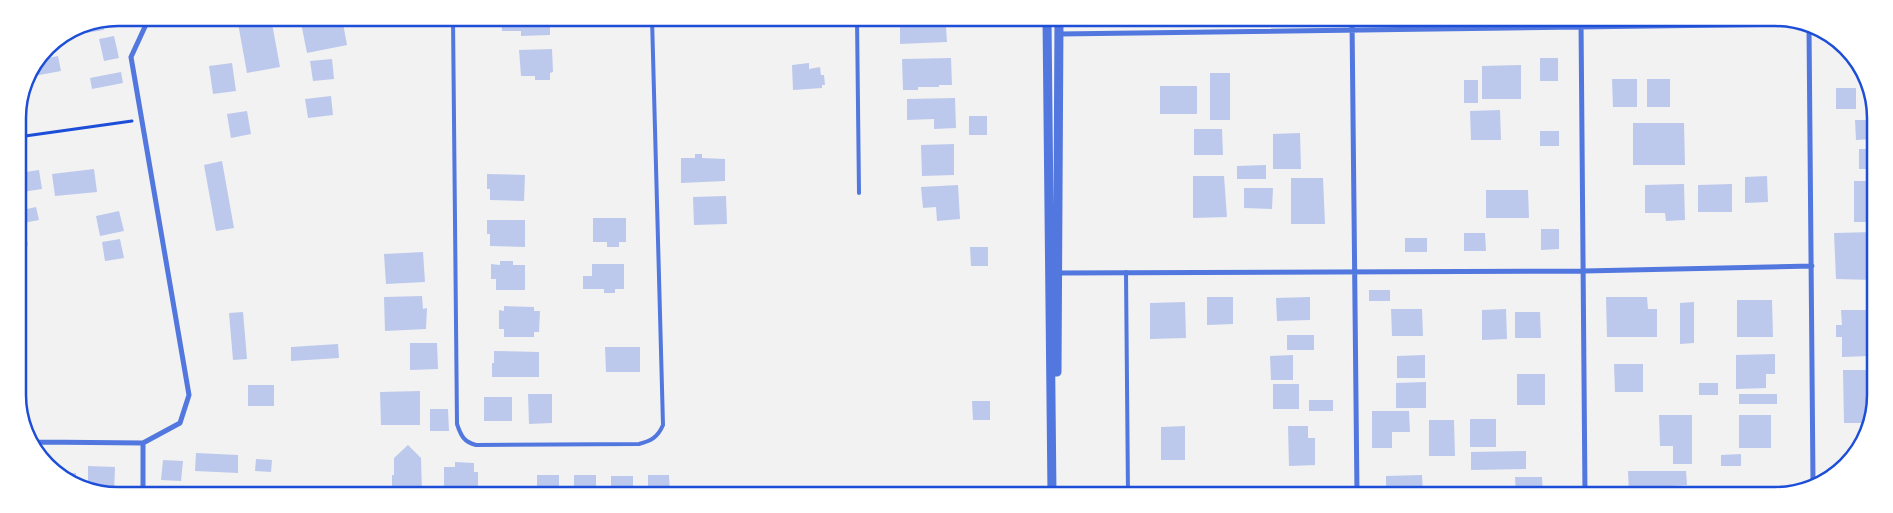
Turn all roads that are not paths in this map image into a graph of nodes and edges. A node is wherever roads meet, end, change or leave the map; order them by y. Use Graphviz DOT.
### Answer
graph roads {
  1 [pos="145,26"];
  2 [pos="453,26"];
  3 [pos="652,26"];
  4 [pos="857,26"];
  5 [pos="1047,26"];
  6 [pos="1059,26"];
  7 [pos="1655,26"];
  8 [pos="1581,27"];
  9 [pos="1352,29"];
  10 [pos="1809,33"];
  11 [pos="1059,34"];
  12 [pos="860,194"];
  13 [pos="1812,266"];
  14 [pos="1584,271"];
  15 [pos="1126,272"];
  16 [pos="1354,272"];
  17 [pos="1057,273"];
  18 [pos="40,442"];
  19 [pos="143,443"];
  20 [pos="1813,478"];
  21 [pos="142,487"];
  22 [pos="1052,487"];
  23 [pos="1058,487"];
  24 [pos="1128,487"];
  25 [pos="1357,487"];
  26 [pos="1586,487"];
  1 -- 19 [label="street"];
  2 -- 3 [label="lane"];
  4 -- 12 [label="lane"];
  5 -- 22 [label="street"];
  6 -- 11 [label="street"];
  7 -- 8 [label="street"];
  8 -- 9 [label="street"];
  8 -- 14 [label="street"];
  9 -- 11 [label="street"];
  9 -- 16 [label="street"];
  10 -- 13 [label="street"];
  11 -- 17 [label="street"];
  13 -- 14 [label="street"];
  13 -- 20 [label="street"];
  14 -- 16 [label="street"];
  14 -- 26 [label="street"];
  15 -- 16 [label="street"];
  15 -- 17 [label="street"];
  15 -- 24 [label="lane"];
  16 -- 25 [label="street"];
  17 -- 23 [label="street"];
  18 -- 19 [label="street"];
  19 -- 21 [label="street"];
}
